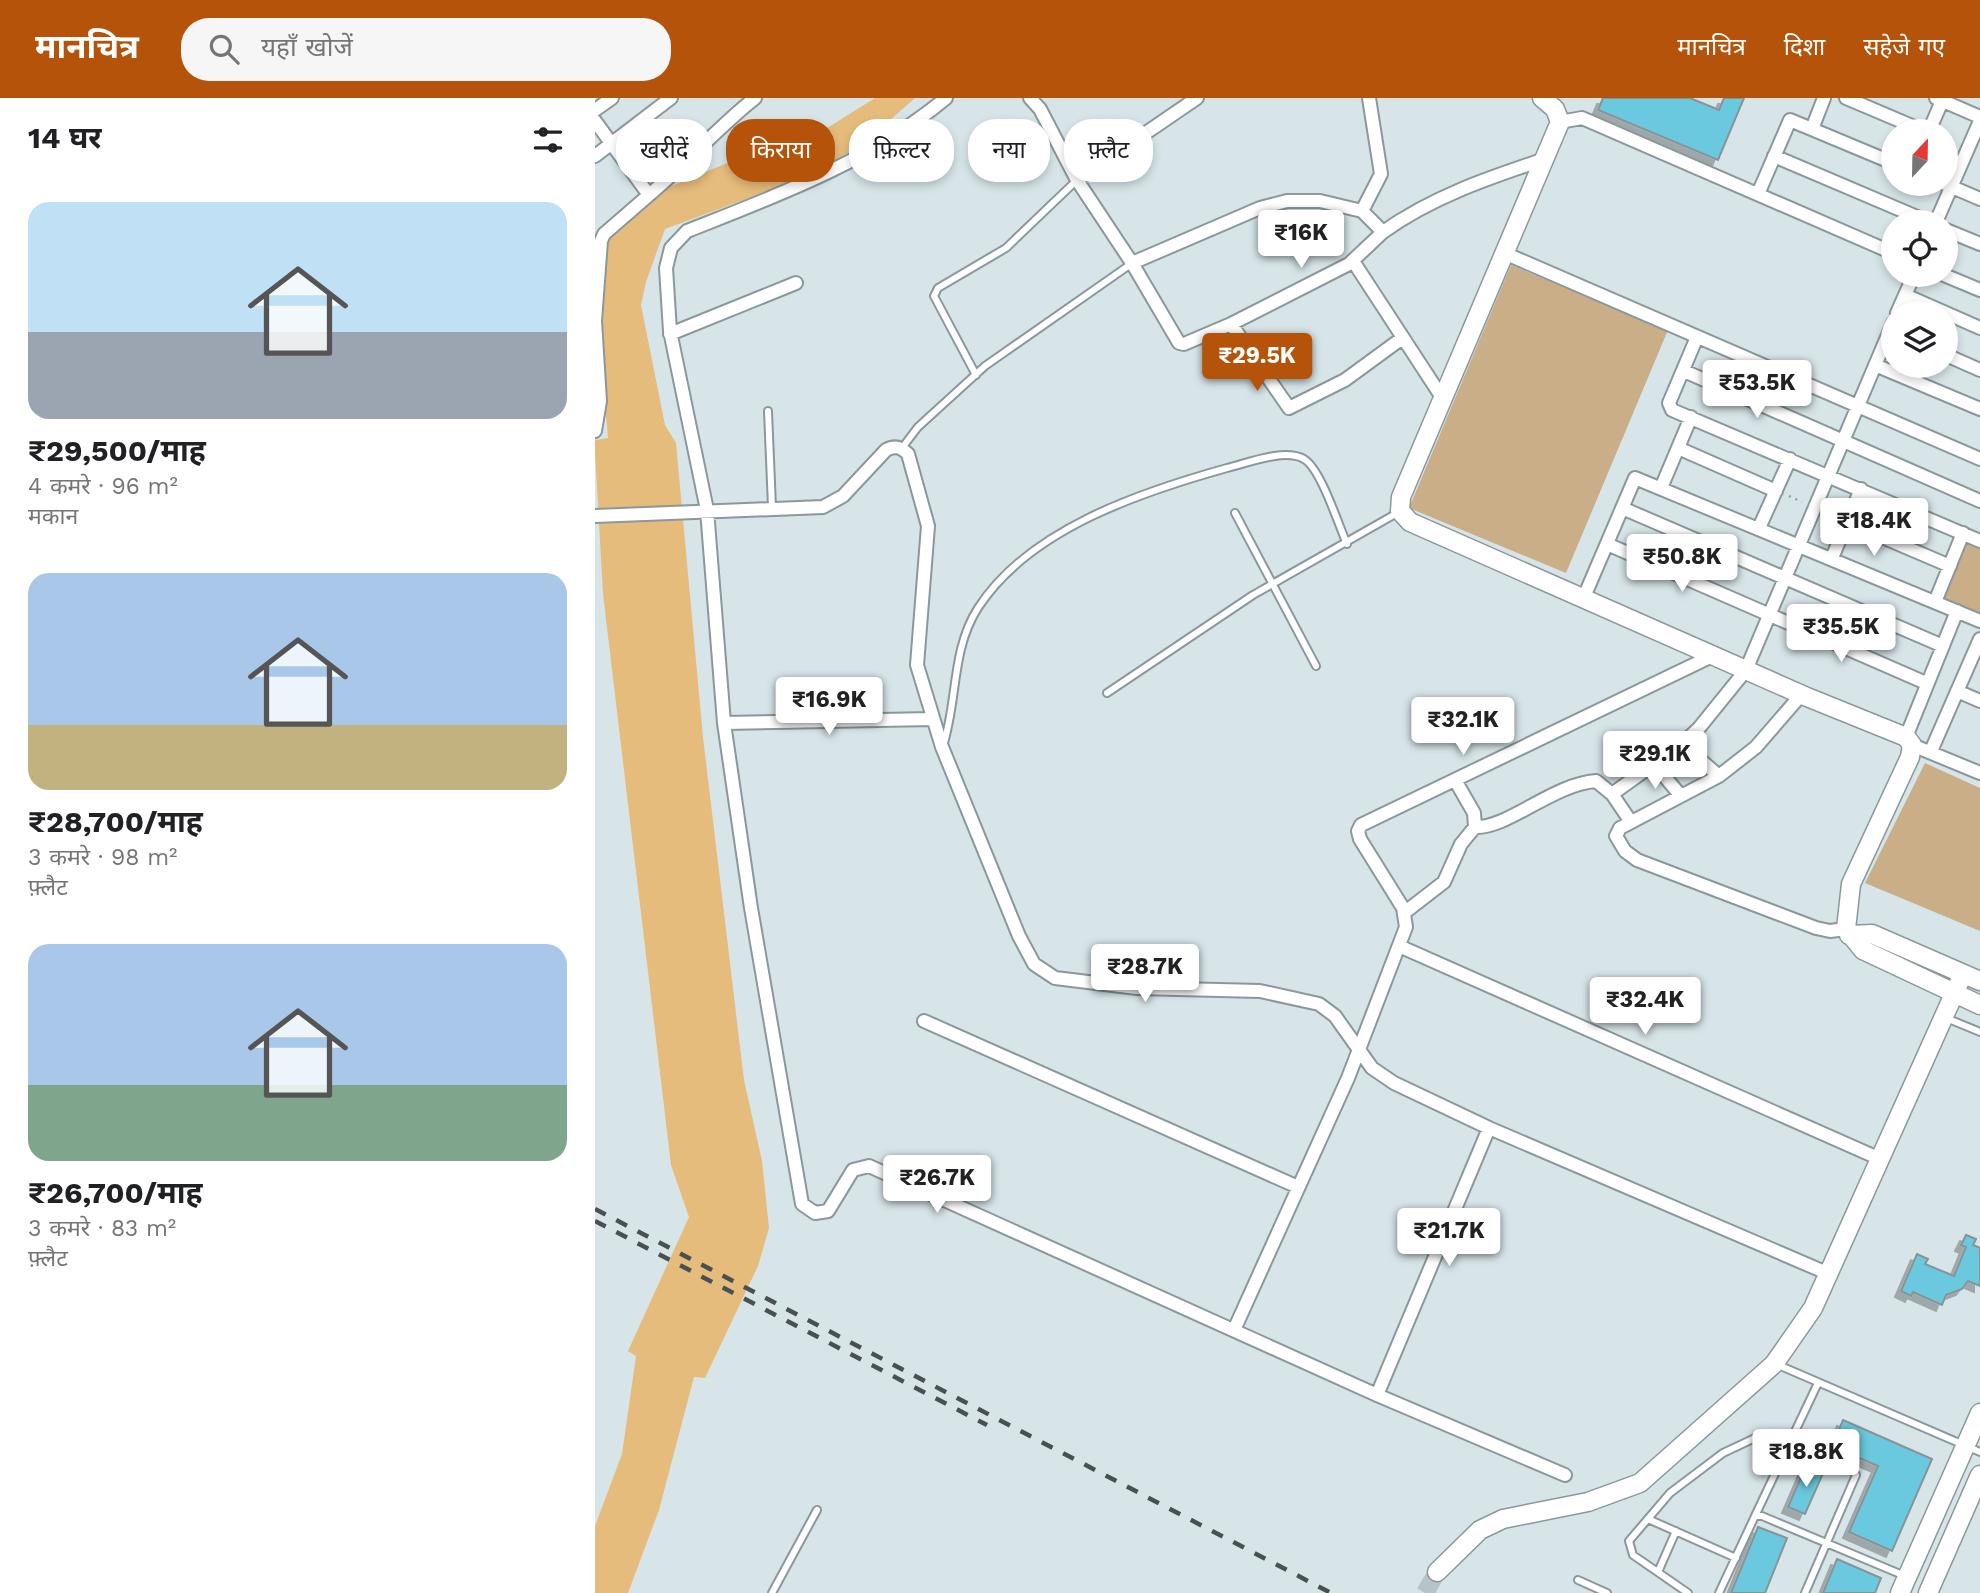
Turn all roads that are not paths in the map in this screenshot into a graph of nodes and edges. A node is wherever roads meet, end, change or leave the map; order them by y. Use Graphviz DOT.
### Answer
graph roads {
  1 [pos="612,98"];
  2 [pos="671,98"];
  3 [pos="755,98"];
  4 [pos="946,98"];
  5 [pos="1030,98"];
  6 [pos="1197,98"];
  7 [pos="1369,98"];
  8 [pos="1824,98"];
  9 [pos="1846,98"];
  10 [pos="1939,99"];
  11 [pos="1554,107"];
  12 [pos="595,110"];
  13 [pos="1895,119"];
  14 [pos="1933,119"];
  15 [pos="1980,119"];
  16 [pos="595,121"];
  17 [pos="1153,128"];
  18 [pos="1811,129"];
  19 [pos="611,143"];
  20 [pos="1064,155"];
  21 [pos="595,156"];
  22 [pos="1774,156"];
  23 [pos="1881,158"];
  24 [pos="1545,159"];
  25 [pos="1958,164"];
  26 [pos="1075,182"];
  27 [pos="1078,182"];
  28 [pos="1958,189"];
  29 [pos="1758,194"];
  30 [pos="649,195"];
  31 [pos="1980,199"];
  32 [pos="1901,210"];
  33 [pos="1362,211"];
  34 [pos="1383,232"];
  35 [pos="1958,235"];
  36 [pos="599,236"];
  37 [pos="1980,244"];
  38 [pos="1881,248"];
  39 [pos="1504,253"];
  40 [pos="1353,261"];
  41 [pos="1132,263"];
  42 [pos="1958,281"];
  43 [pos="796,282"];
  44 [pos="1909,287"];
  45 [pos="1980,290"];
  46 [pos="1905,295"];
  47 [pos="1903,301"];
  48 [pos="1231,324"];
  49 [pos="1980,328"];
  50 [pos="670,334"];
  51 [pos="1697,337"];
  52 [pos="1401,339"];
  53 [pos="1881,352"];
  54 [pos="1958,360"];
  55 [pos="1875,365"];
  56 [pos="1980,370"];
  57 [pos="1684,371"];
  58 [pos="976,375"];
  59 [pos="597,379"];
  60 [pos="1443,399"];
  61 [pos="1858,407"];
  62 [pos="1980,409"];
  63 [pos="768,411"];
  64 [pos="1691,417"];
  65 [pos="595,431"];
  66 [pos="1844,439"];
  67 [pos="902,448"];
  68 [pos="1678,448"];
  69 [pos="1790,459"];
  70 [pos="1980,459"];
  71 [pos="1828,475"];
  72 [pos="1661,488"];
  73 [pos="1861,489"];
  74 [pos="1776,491"];
  75 [pos="1980,501"];
  76 [pos="772,507"];
  77 [pos="1622,508"];
  78 [pos="705,510"];
  79 [pos="1400,511"];
  80 [pos="1235,513"];
  81 [pos="595,516"];
  82 [pos="1847,522"];
  83 [pos="1759,528"];
  84 [pos="1963,533"];
  85 [pos="1980,541"];
  86 [pos="1347,544"];
  87 [pos="1607,544"];
  88 [pos="1799,544"];
  89 [pos="1832,558"];
  90 [pos="1949,566"];
  91 [pos="1785,577"];
  92 [pos="1274,583"];
  93 [pos="1584,597"];
  94 [pos="1935,602"];
  95 [pos="1958,611"];
  96 [pos="1769,614"];
  97 [pos="1980,621"];
  98 [pos="1980,639"];
  99 [pos="1943,646"];
  100 [pos="1714,655"];
  101 [pos="1976,657"];
  102 [pos="1316,666"];
  103 [pos="1746,670"];
  104 [pos="1926,683"];
  105 [pos="1957,691"];
  106 [pos="1107,693"];
  107 [pos="1801,695"];
  108 [pos="1980,701"];
  109 [pos="932,719"];
  110 [pos="724,723"];
  111 [pos="1909,741"];
  112 [pos="1682,744"];
  113 [pos="942,747"];
  114 [pos="1931,751"];
  115 [pos="1654,764"];
  116 [pos="1980,773"];
  117 [pos="1719,776"];
  118 [pos="1455,780"];
  119 [pos="1612,794"];
  120 [pos="1681,796"];
  121 [pos="1631,822"];
  122 [pos="1475,827"];
  123 [pos="1404,913"];
  124 [pos="1848,932"];
  125 [pos="1399,946"];
  126 [pos="1963,974"];
  127 [pos="1980,981"];
  128 [pos="1954,993"];
  129 [pos="1980,1005"];
  130 [pos="1943,1016"];
  131 [pos="924,1021"];
  132 [pos="1980,1032"];
  133 [pos="1358,1047"];
  134 [pos="1489,1128"];
  135 [pos="1878,1158"];
  136 [pos="1297,1187"];
  137 [pos="1827,1273"];
  138 [pos="1234,1330"];
  139 [pos="1774,1364"];
  140 [pos="1818,1382"];
  141 [pos="1377,1395"];
  142 [pos="1980,1413"];
  143 [pos="1789,1444"];
  144 [pos="1973,1449"];
  145 [pos="1565,1475"];
  146 [pos="1980,1475"];
  147 [pos="817,1510"];
  148 [pos="1755,1516"];
  149 [pos="1648,1519"];
  150 [pos="1676,1531"];
  151 [pos="1827,1543"];
  152 [pos="1736,1558"];
  153 [pos="1437,1572"];
  154 [pos="1658,1572"];
  155 [pos="1578,1580"];
  156 [pos="1904,1585"];
  157 [pos="772,1593"];
  158 [pos="1607,1593"];
  159 [pos="1688,1593"];
  160 [pos="1719,1593"];
  161 [pos="1805,1593"];
  162 [pos="1928,1593"];
  1 -- 12 [label="street"];
  2 -- 19 [label="street"];
  3 -- 30 [label="street"];
  4 -- 50 [label="street"];
  5 -- 20 [label="street"];
  6 -- 17 [label="street"];
  7 -- 33 [label="street"];
  8 -- 18 [label="street"];
  9 -- 13 [label="street"];
  10 -- 14 [label="street"];
  10 -- 15 [label="street"];
  11 -- 24 [label="street"];
  11 -- 29 [label="street"];
  15 -- 25 [label="street"];
  16 -- 19 [label="street"];
  18 -- 22 [label="street"];
  18 -- 23 [label="street"];
  19 -- 21 [label="street"];
  19 -- 30 [label="street"];
  22 -- 29 [label="street"];
  22 -- 32 [label="street"];
  24 -- 34 [label="street"];
  24 -- 39 [label="street"];
  26 -- 58 [label="lane"];
  27 -- 41 [label="street"];
  28 -- 31 [label="street"];
  29 -- 38 [label="street"];
  30 -- 36 [label="street"];
  33 -- 34 [label="street"];
  33 -- 41 [label="street"];
  34 -- 40 [label="street"];
  35 -- 37 [label="street"];
  36 -- 59 [label="street"];
  39 -- 51 [label="street"];
  39 -- 60 [label="street"];
  40 -- 48 [label="street"];
  40 -- 52 [label="street"];
  41 -- 48 [label="street"];
  41 -- 58 [label="lane"];
  42 -- 45 [label="street"];
  43 -- 50 [label="street"];
  44 -- 46 [label="street"];
  46 -- 47 [label="street"];
  46 -- 49 [label="street"];
  48 -- 52 [label="street"];
  50 -- 78 [label="street"];
  51 -- 57 [label="street"];
  51 -- 61 [label="street"];
  52 -- 60 [label="street"];
  53 -- 55 [label="street"];
  54 -- 56 [label="street"];
  55 -- 61 [label="street"];
  55 -- 62 [label="street"];
  57 -- 64 [label="street"];
  57 -- 66 [label="street"];
  58 -- 67 [label="lane"];
  59 -- 65 [label="street"];
  60 -- 79 [label="street"];
  61 -- 66 [label="street"];
  61 -- 70 [label="street"];
  63 -- 76 [label="lane"];
  64 -- 68 [label="street"];
  64 -- 69 [label="street"];
  66 -- 71 [label="street"];
  66 -- 75 [label="street"];
  67 -- 76 [label="street"];
  67 -- 109 [label="street"];
  68 -- 72 [label="street"];
  68 -- 74 [label="street"];
  69 -- 71 [label="street"];
  69 -- 74 [label="street"];
  71 -- 73 [label="street"];
  71 -- 88 [label="street"];
  72 -- 77 [label="street"];
  72 -- 83 [label="street"];
  73 -- 82 [label="street"];
  73 -- 84 [label="street"];
  74 -- 83 [label="street"];
  76 -- 78 [label="street"];
  77 -- 87 [label="street"];
  77 -- 91 [label="street"];
  78 -- 81 [label="street"];
  78 -- 110 [label="street"];
  79 -- 86 [label="lane"];
  79 -- 93 [label="street"];
  80 -- 92 [label="lane"];
  82 -- 89 [label="street"];
  82 -- 90 [label="street"];
  83 -- 88 [label="street"];
  84 -- 85 [label="street"];
  84 -- 90 [label="street"];
  86 -- 92 [label="lane"];
  86 -- 113 [label="lane"];
  87 -- 93 [label="street"];
  87 -- 96 [label="street"];
  88 -- 89 [label="street"];
  88 -- 91 [label="street"];
  89 -- 94 [label="street"];
  90 -- 94 [label="street"];
  91 -- 96 [label="street"];
  91 -- 99 [label="street"];
  92 -- 102 [label="lane"];
  92 -- 106 [label="lane"];
  93 -- 100 [label="street"];
  94 -- 95 [label="street"];
  95 -- 97 [label="street"];
  95 -- 99 [label="street"];
  96 -- 103 [label="street"];
  96 -- 104 [label="street"];
  98 -- 101 [label="street"];
  99 -- 104 [label="street"];
  100 -- 103 [label="street"];
  100 -- 118 [label="street"];
  101 -- 105 [label="street"];
  103 -- 107 [label="street"];
  103 -- 112 [label="street"];
  104 -- 111 [label="street"];
  105 -- 108 [label="street"];
  105 -- 114 [label="street"];
  107 -- 111 [label="street"];
  107 -- 117 [label="street"];
  109 -- 110 [label="street"];
  109 -- 113 [label="street"];
  110 -- 138 [label="street"];
  111 -- 114 [label="street"];
  111 -- 124 [label="street"];
  112 -- 115 [label="street"];
  112 -- 117 [label="street"];
  113 -- 133 [label="street"];
  114 -- 116 [label="street"];
  115 -- 119 [label="street"];
  115 -- 120 [label="street"];
  117 -- 120 [label="street"];
  118 -- 122 [label="street"];
  118 -- 123 [label="street"];
  119 -- 121 [label="street"];
  119 -- 122 [label="street"];
  120 -- 121 [label="street"];
  121 -- 124 [label="street"];
  122 -- 123 [label="street"];
  123 -- 125 [label="street"];
  124 -- 126 [label="street"];
  124 -- 128 [label="street"];
  125 -- 133 [label="street"];
  125 -- 135 [label="street"];
  126 -- 127 [label="street"];
  126 -- 128 [label="street"];
  128 -- 129 [label="street"];
  128 -- 130 [label="street"];
  130 -- 132 [label="lane"];
  130 -- 135 [label="street"];
  131 -- 136 [label="street"];
  133 -- 134 [label="street"];
  133 -- 136 [label="street"];
  134 -- 137 [label="street"];
  134 -- 141 [label="street"];
  135 -- 137 [label="street"];
  136 -- 138 [label="street"];
  137 -- 139 [label="street"];
  138 -- 141 [label="street"];
  139 -- 140 [label="lane"];
  139 -- 153 [label="street"];
  140 -- 143 [label="lane"];
  140 -- 144 [label="lane"];
  141 -- 145 [label="street"];
  142 -- 144 [label="street"];
  143 -- 148 [label="lane"];
  143 -- 149 [label="lane"];
  143 -- 151 [label="lane"];
  144 -- 156 [label="street"];
  146 -- 162 [label="street"];
  147 -- 157 [label="lane"];
  148 -- 151 [label="lane"];
  148 -- 152 [label="lane"];
  149 -- 150 [label="lane"];
  149 -- 154 [label="lane"];
  150 -- 152 [label="lane"];
  150 -- 154 [label="lane"];
  151 -- 156 [label="lane"];
  151 -- 161 [label="lane"];
  152 -- 160 [label="lane"];
  154 -- 159 [label="lane"];
  155 -- 158 [label="lane"];
}
